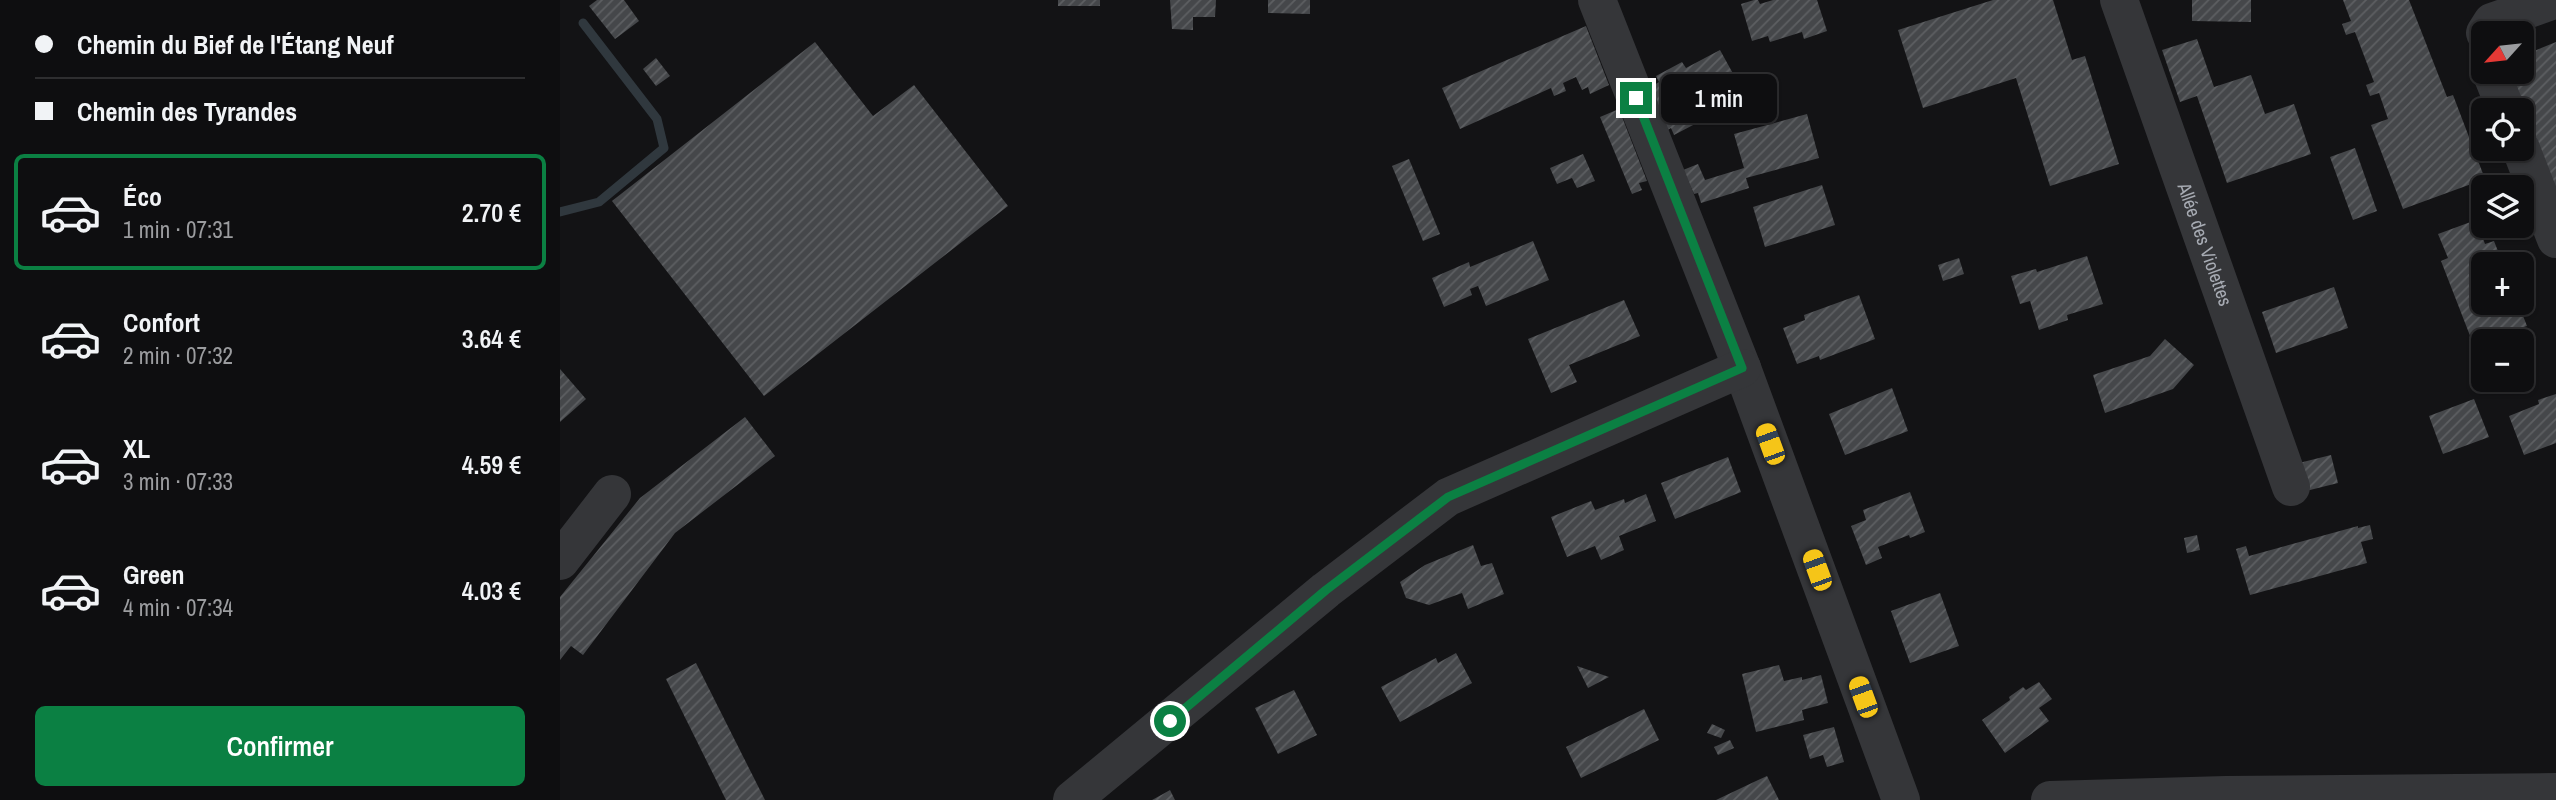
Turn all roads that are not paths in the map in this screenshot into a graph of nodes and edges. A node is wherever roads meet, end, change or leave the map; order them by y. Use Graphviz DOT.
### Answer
graph roads {
  1 [pos="1597,0"];
  2 [pos="2119,0"];
  3 [pos="2554,0"];
  4 [pos="2495,21"];
  5 [pos="2526,161"];
  6 [pos="2556,239"];
  7 [pos="1742,368"];
  8 [pos="2291,487"];
  9 [pos="612,494"];
  10 [pos="560,561"];
  11 [pos="2556,792"];
  12 [pos="2505,796"];
  13 [pos="1072,800"];
  14 [pos="1901,800"];
  15 [pos="2050,800"];
  1 -- 7 [label="street"];
  2 -- 8 [label="street, Allée des Violettes"];
  3 -- 4 [label="street"];
  5 -- 6 [label="street"];
  7 -- 13 [label="street"];
  7 -- 14 [label="street"];
  9 -- 10 [label="street"];
  11 -- 12 [label="street"];
  12 -- 15 [label="street"];
}
